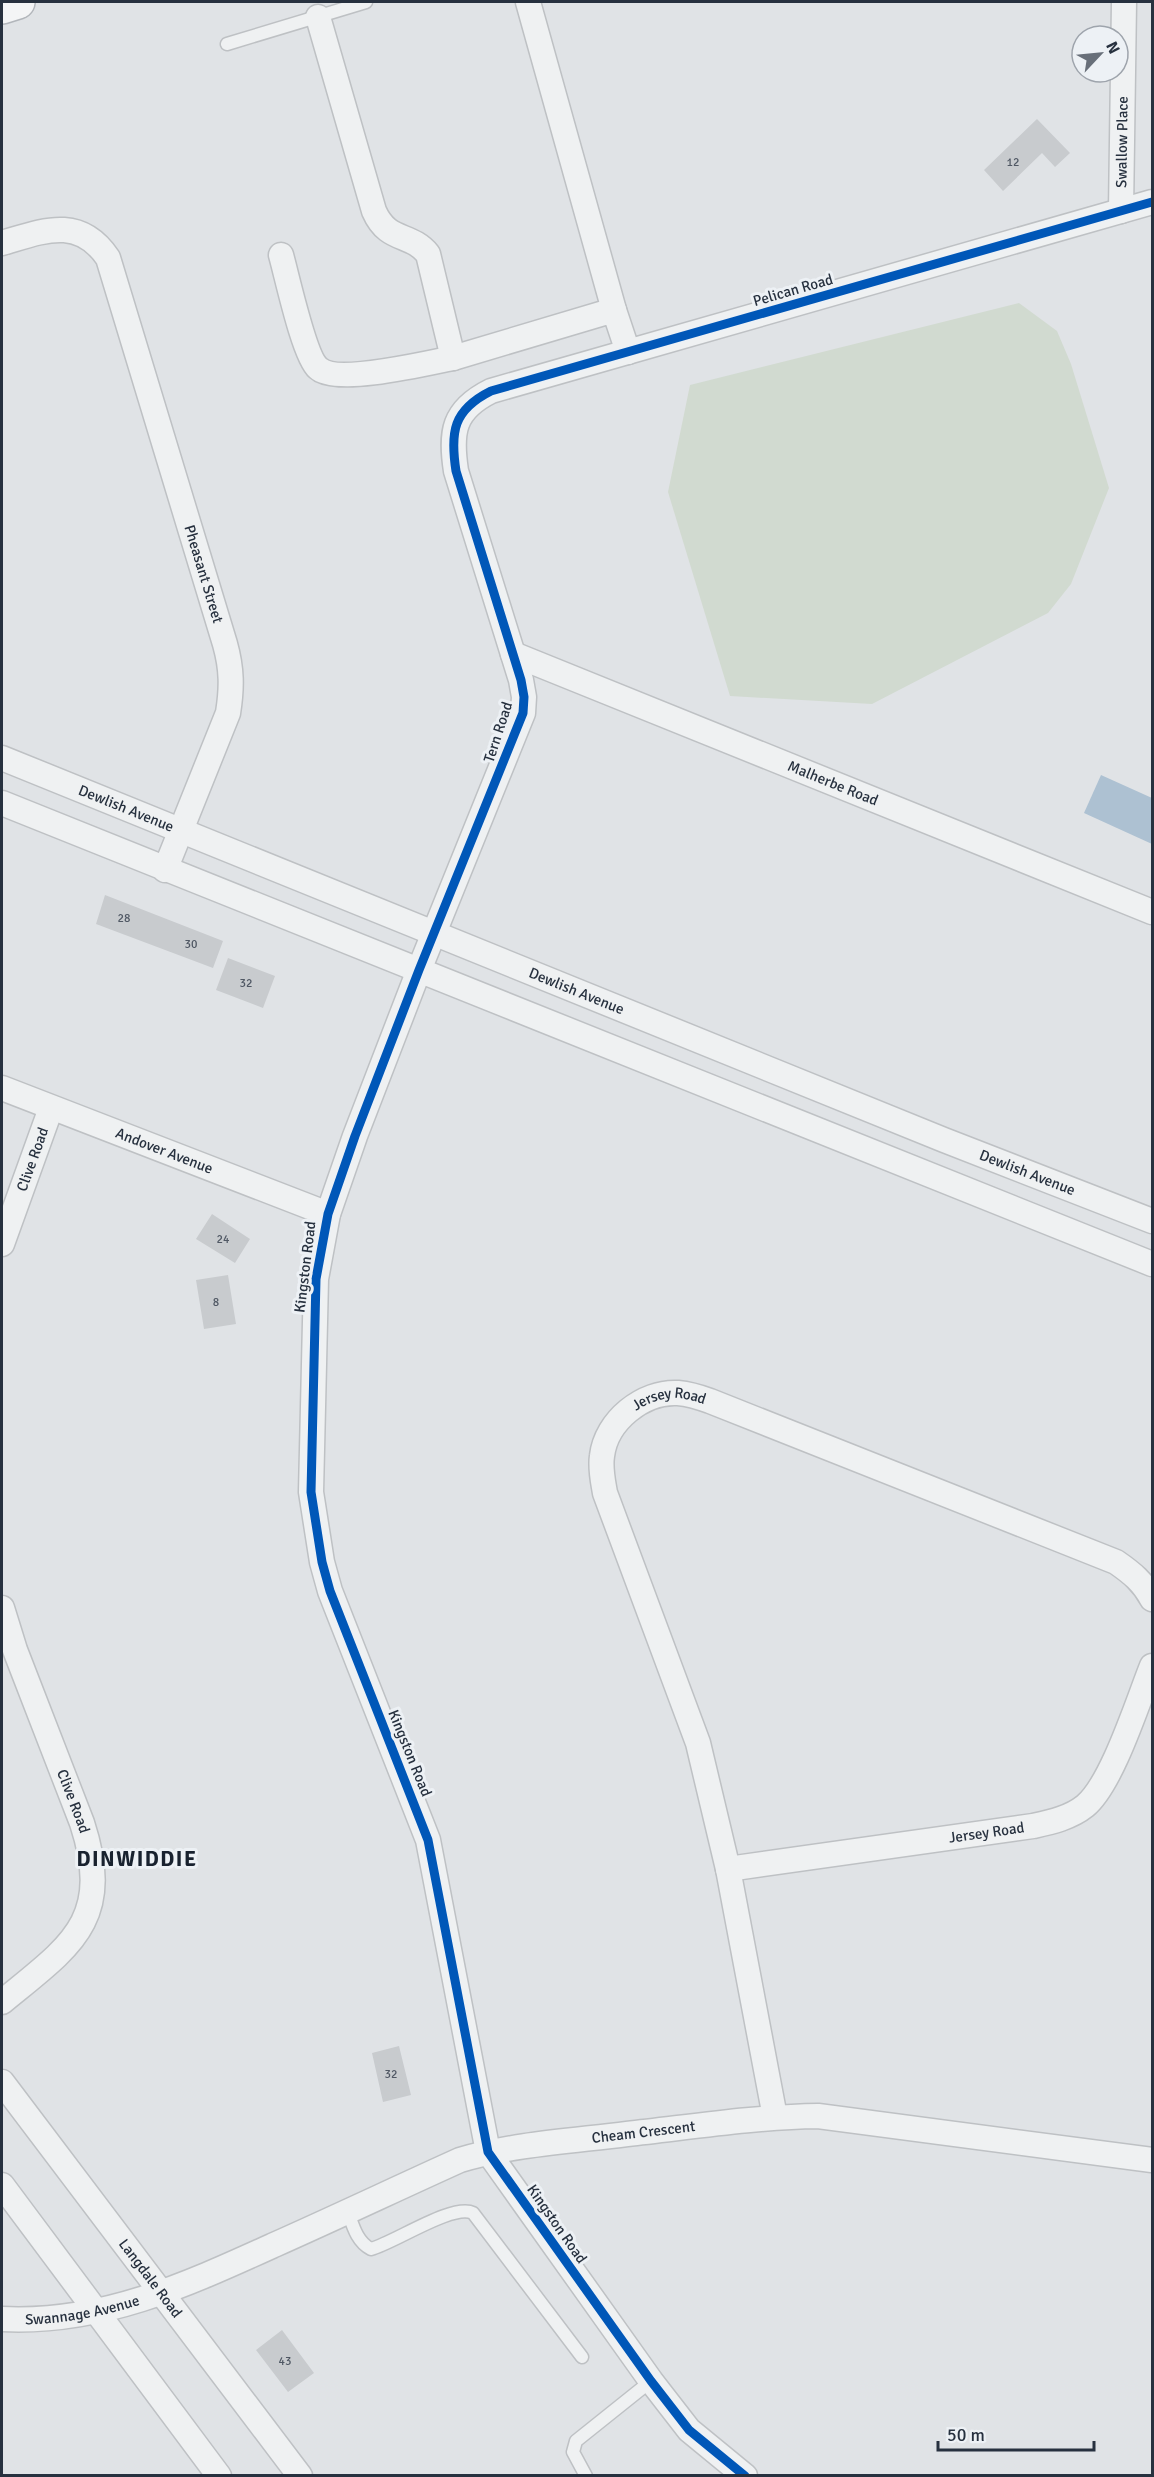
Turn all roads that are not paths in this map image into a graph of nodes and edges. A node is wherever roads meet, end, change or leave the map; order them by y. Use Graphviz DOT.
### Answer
graph roads {
  1 [pos="18,2"];
  2 [pos="366,2"];
  3 [pos="528,2"];
  4 [pos="1125,2"];
  5 [pos="2,7"];
  6 [pos="318,17"];
  7 [pos="227,44"];
  8 [pos="1152,202"];
  9 [pos="1121,211"];
  10 [pos="2,243"];
  11 [pos="281,255"];
  12 [pos="615,310"];
  13 [pos="628,352"];
  14 [pos="453,358"];
  15 [pos="455,426"];
  16 [pos="513,654"];
  17 [pos="2,758"];
  18 [pos="2,803"];
  19 [pos="180,831"];
  20 [pos="165,870"];
  21 [pos="1152,912"];
  22 [pos="434,933"];
  23 [pos="419,970"];
  24 [pos="593,997"];
  25 [pos="578,1034"];
  26 [pos="2,1088"];
  27 [pos="51,1108"];
  28 [pos="944,1140"];
  29 [pos="928,1173"];
  30 [pos="328,1214"];
  31 [pos="1152,1221"];
  32 [pos="2,1244"];
  33 [pos="1152,1264"];
  34 [pos="1152,1599"];
  35 [pos="2,1608"];
  36 [pos="1152,1666"];
  37 [pos="728,1869"];
  38 [pos="2,2002"];
  39 [pos="2,2082"];
  40 [pos="775,2117"];
  41 [pos="488,2152"];
  42 [pos="1152,2160"];
  43 [pos="2,2185"];
  44 [pos="348,2212"];
  45 [pos="162,2294"];
  46 [pos="96,2313"];
  47 [pos="2,2319"];
  48 [pos="582,2356"];
  49 [pos="651,2381"];
  50 [pos="219,2475"];
  51 [pos="300,2475"];
  52 [pos="586,2475"];
  53 [pos="745,2475"];
  1 -- 5 [label="highway"];
  2 -- 6 [label="lane"];
  3 -- 12 [label="street"];
  4 -- 9 [label="street, Swallow Place"];
  6 -- 7 [label="lane"];
  6 -- 14 [label="street"];
  8 -- 9 [label="street, Pelican Road"];
  9 -- 13 [label="street, Pelican Road"];
  10 -- 19 [label="street, Pheasant Street"];
  11 -- 14 [label="street"];
  12 -- 13 [label="street"];
  12 -- 14 [label="street"];
  13 -- 15 [label="street, Pelican Road"];
  15 -- 16 [label="street, Tern Road"];
  16 -- 21 [label="street, Malherbe Road"];
  16 -- 22 [label="street, Tern Road"];
  17 -- 19 [label="street, Dewlish Avenue"];
  18 -- 20 [label="street"];
  19 -- 20 [label="street, Pheasant Street"];
  19 -- 22 [label="street, Dewlish Avenue"];
  20 -- 23 [label="street"];
  22 -- 23 [label="street, Tern Road"];
  22 -- 24 [label="street, Dewlish Avenue"];
  23 -- 25 [label="street"];
  23 -- 30 [label="street, Kingston Road"];
  24 -- 25 [label="street"];
  24 -- 28 [label="street, Dewlish Avenue"];
  25 -- 29 [label="street"];
  26 -- 27 [label="street, Andover Avenue"];
  27 -- 30 [label="street, Andover Avenue"];
  27 -- 32 [label="street, Clive Road"];
  28 -- 29 [label="street"];
  28 -- 31 [label="street, Dewlish Avenue"];
  29 -- 33 [label="street"];
  30 -- 41 [label="street, Kingston Road"];
  34 -- 37 [label="street, Jersey Road"];
  35 -- 38 [label="street, Clive Road"];
  36 -- 37 [label="street, Jersey Road"];
  37 -- 40 [label="street, Jersey Road"];
  39 -- 45 [label="street, Langdale Road"];
  40 -- 41 [label="street, Cheam Crescent"];
  40 -- 42 [label="street, Cheam Crescent"];
  41 -- 44 [label="street, Cheam Crescent"];
  41 -- 49 [label="street, Kingston Road"];
  43 -- 46 [label="street"];
  44 -- 45 [label="street, Cheam Crescent"];
  44 -- 48 [label="lane"];
  45 -- 46 [label="street, Swannage Avenue"];
  45 -- 51 [label="street, Langdale Road"];
  46 -- 47 [label="street, Swannage Avenue"];
  46 -- 50 [label="street"];
  49 -- 52 [label="lane"];
  49 -- 53 [label="street, Kingston Road"];
}
